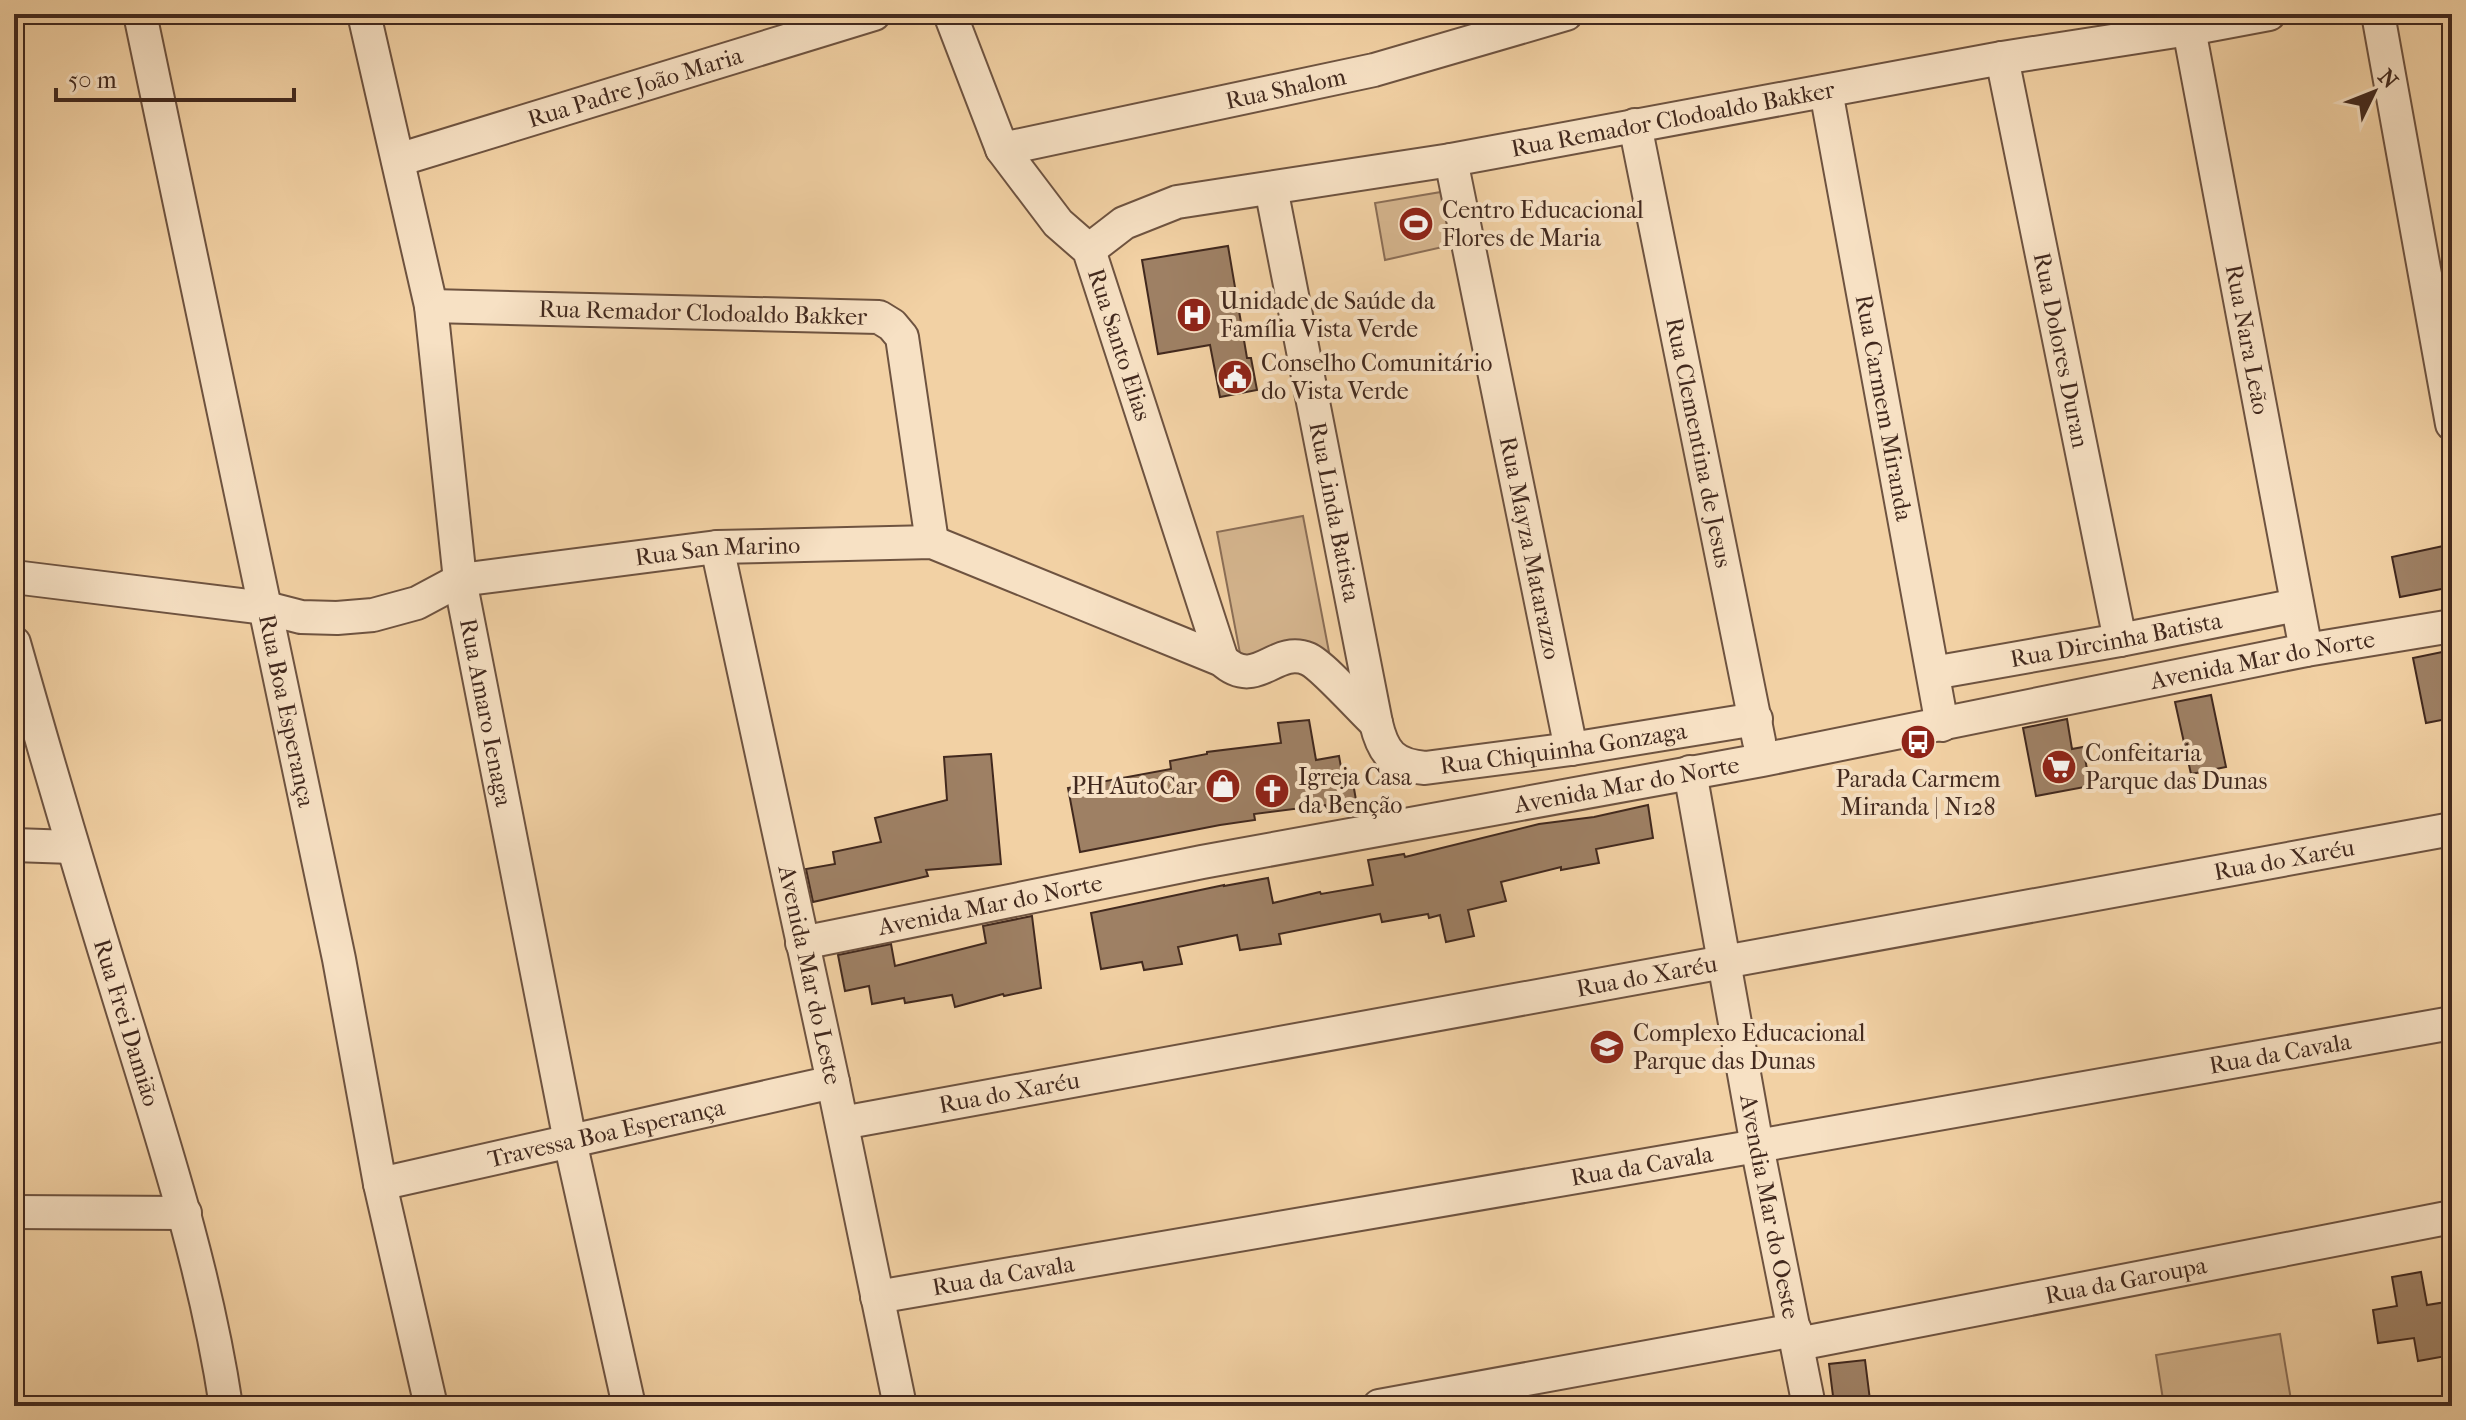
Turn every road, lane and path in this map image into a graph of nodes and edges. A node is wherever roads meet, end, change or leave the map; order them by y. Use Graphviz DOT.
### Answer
graph roads {
  1 [pos="140,14"];
  2 [pos="364,14"];
  3 [pos="874,14"];
  4 [pos="950,14"];
  5 [pos="1566,14"];
  6 [pos="2269,14"];
  7 [pos="2378,14"];
  8 [pos="2232,18"];
  9 [pos="2189,29"];
  10 [pos="2002,58"];
  11 [pos="1826,91"];
  12 [pos="1635,125"];
  13 [pos="1002,149"];
  14 [pos="398,160"];
  15 [pos="1451,160"];
  16 [pos="1271,188"];
  17 [pos="1089,250"];
  18 [pos="431,306"];
  19 [pos="2452,424"];
  20 [pos="932,542"];
  21 [pos="717,547"];
  22 [pos="14,577"];
  23 [pos="460,580"];
  24 [pos="2297,605"];
  25 [pos="266,608"];
  26 [pos="2452,626"];
  27 [pos="2120,640"];
  28 [pos="14,643"];
  29 [pos="2306,650"];
  30 [pos="1222,660"];
  31 [pos="1933,673"];
  32 [pos="1756,719"];
  33 [pos="1942,725"];
  34 [pos="1378,732"];
  35 [pos="1571,749"];
  36 [pos="1762,760"];
  37 [pos="1690,772"];
  38 [pos="2452,829"];
  39 [pos="14,845"];
  40 [pos="72,847"];
  41 [pos="802,943"];
  42 [pos="1725,963"];
  43 [pos="2452,1023"];
  44 [pos="833,1082"];
  45 [pos="842,1123"];
  46 [pos="570,1141"];
  47 [pos="1757,1146"];
  48 [pos="380,1184"];
  49 [pos="14,1212"];
  50 [pos="185,1213"];
  51 [pos="2452,1217"];
  52 [pos="877,1297"];
  53 [pos="1797,1337"];
  54 [pos="226,1406"];
  55 [pos="431,1406"];
  56 [pos="629,1406"];
  57 [pos="900,1406"];
  58 [pos="1379,1406"];
  59 [pos="1809,1406"];
  1 -- 25 [label="street, Rua Boa Esperança"];
  2 -- 14 [label="street, Rua Amaro Ienaga"];
  3 -- 14 [label="street, Rua Padre João Maria"];
  4 -- 13 [label="street, Rua Santo Elias"];
  5 -- 13 [label="street, Rua Shalom"];
  6 -- 8 [label="street, Rua Remador Clodoaldo Bakker"];
  7 -- 19 [label="street"];
  8 -- 9 [label="street, Rua Remador Clodoaldo Bakker"];
  9 -- 10 [label="street, Rua Remador Clodoaldo Bakker"];
  9 -- 24 [label="street, Rua Nara Leão"];
  10 -- 11 [label="street, Rua Remador Clodoaldo Bakker"];
  10 -- 27 [label="street, Rua Dolores Duran"];
  11 -- 12 [label="street, Rua Remador Clodoaldo Bakker"];
  11 -- 31 [label="street, Rua Carmem Miranda"];
  12 -- 15 [label="street, Rua Remador Clodoaldo Bakker"];
  12 -- 32 [label="street, Rua Clementina de Jesus"];
  13 -- 17 [label="street, Rua Santo Elias"];
  14 -- 18 [label="street, Rua Amaro Ienaga"];
  15 -- 16 [label="street, Rua Remador Clodoaldo Bakker"];
  15 -- 35 [label="street, Rua Mayza Matarazzo"];
  16 -- 17 [label="street, Rua Remador Clodoaldo Bakker"];
  16 -- 34 [label="street, Rua Linda Batista"];
  17 -- 30 [label="street, Rua Santo Elias"];
  18 -- 20 [label="street, Rua Remador Clodoaldo Bakker"];
  18 -- 23 [label="street, Rua Amaro Ienaga"];
  20 -- 21 [label="street, Rua San Marino"];
  20 -- 30 [label="street, Rua San Marino"];
  21 -- 23 [label="street, Rua San Marino"];
  21 -- 41 [label="street, Avenida Mar do Leste"];
  22 -- 25 [label="street, Rua San Marino"];
  23 -- 25 [label="street, Rua San Marino"];
  23 -- 46 [label="street, Rua Amaro Ienaga"];
  24 -- 27 [label="street, Rua Dircinha Batista"];
  24 -- 29 [label="street, Rua Nara Leão"];
  25 -- 48 [label="street, Rua Boa Esperança"];
  26 -- 29 [label="street, Avenida Mar do Norte"];
  27 -- 31 [label="street, Rua Dircinha Batista"];
  28 -- 40 [label="street, Rua Frei Damião"];
  29 -- 33 [label="street, Avenida Mar do Norte"];
  30 -- 34 [label="street, Rua San Marino"];
  31 -- 33 [label="street, Rua Carmem Miranda"];
  32 -- 35 [label="street, Rua Chiquinha Gonzaga"];
  32 -- 36 [label="street, Rua Clementina de Jesus"];
  33 -- 36 [label="street, Avenida Mar do Norte"];
  34 -- 35 [label="street, Rua Chiquinha Gonzaga"];
  36 -- 37 [label="street, Avenida Mar do Norte"];
  37 -- 41 [label="street, Avenida Mar do Norte"];
  37 -- 42 [label="street, Avendia Mar do Oeste"];
  38 -- 42 [label="street, Rua do Xaréu"];
  39 -- 40 [label="street"];
  40 -- 50 [label="street, Rua Frei Damião"];
  41 -- 44 [label="street, Avenida Mar do Leste"];
  42 -- 45 [label="street, Rua do Xaréu"];
  42 -- 47 [label="street, Avendia Mar do Oeste"];
  43 -- 47 [label="street, Rua da Cavala"];
  44 -- 45 [label="street, Avenida Mar do Leste"];
  44 -- 46 [label="street, Travessa Boa Esperança"];
  45 -- 52 [label="street, Avenida Mar do Leste"];
  46 -- 48 [label="street, Travessa Boa Esperança"];
  46 -- 56 [label="street, Rua Amaro Ienaga"];
  47 -- 52 [label="street, Rua da Cavala"];
  47 -- 53 [label="street, Avendia Mar do Oeste"];
  48 -- 55 [label="street, Rua Boa Esperança"];
  49 -- 50 [label="street"];
  50 -- 54 [label="street, Rua Frei Damião"];
  51 -- 53 [label="street, Rua da Garoupa"];
  52 -- 57 [label="street, Avenida Mar do Leste"];
  53 -- 58 [label="street, Rua da Garoupa"];
  53 -- 59 [label="street, Avendia Mar do Oeste"];
}
